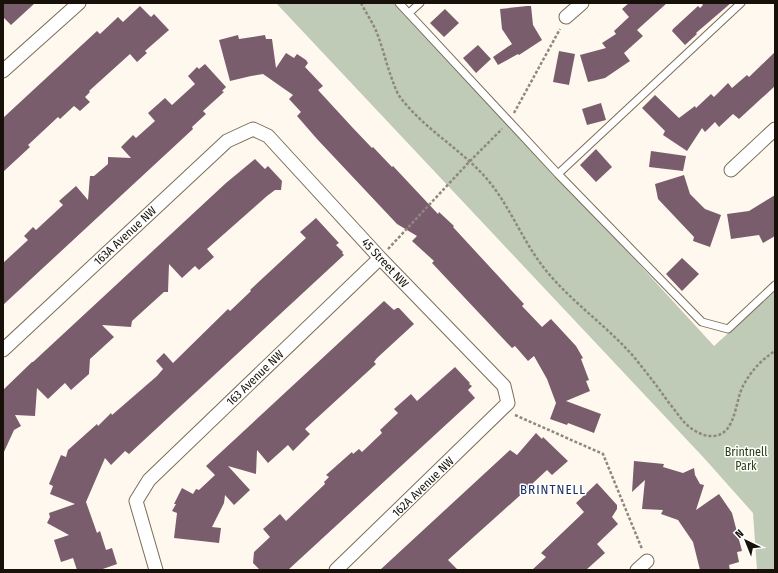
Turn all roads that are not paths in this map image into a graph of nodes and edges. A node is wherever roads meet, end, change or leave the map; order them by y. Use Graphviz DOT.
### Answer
graph roads {
  1 [pos="79,3"];
  2 [pos="399,3"];
  3 [pos="420,3"];
  4 [pos="582,3"];
  5 [pos="741,3"];
  6 [pos="409,13"];
  7 [pos="566,18"];
  8 [pos="3,72"];
  9 [pos="253,129"];
  10 [pos="775,129"];
  11 [pos="731,170"];
  12 [pos="558,174"];
  13 [pos="380,258"];
  14 [pos="775,285"];
  15 [pos="3,350"];
  16 [pos="505,406"];
  17 [pos="647,561"];
  18 [pos="156,570"];
  19 [pos="336,570"];
  20 [pos="637,570"];
  1 -- 8 [label="street"];
  2 -- 6 [label="lane"];
  3 -- 6 [label="lane"];
  4 -- 7 [label="street"];
  5 -- 12 [label="lane"];
  6 -- 12 [label="lane"];
  9 -- 13 [label="street, 45 Street NW"];
  9 -- 15 [label="street, 163A Avenue NW"];
  10 -- 11 [label="street"];
  12 -- 14 [label="lane"];
  13 -- 16 [label="street, 45 Street NW"];
  13 -- 18 [label="street, 163 Avenue NW"];
  16 -- 19 [label="street, 162A Avenue NW"];
  17 -- 20 [label="street"];
}
